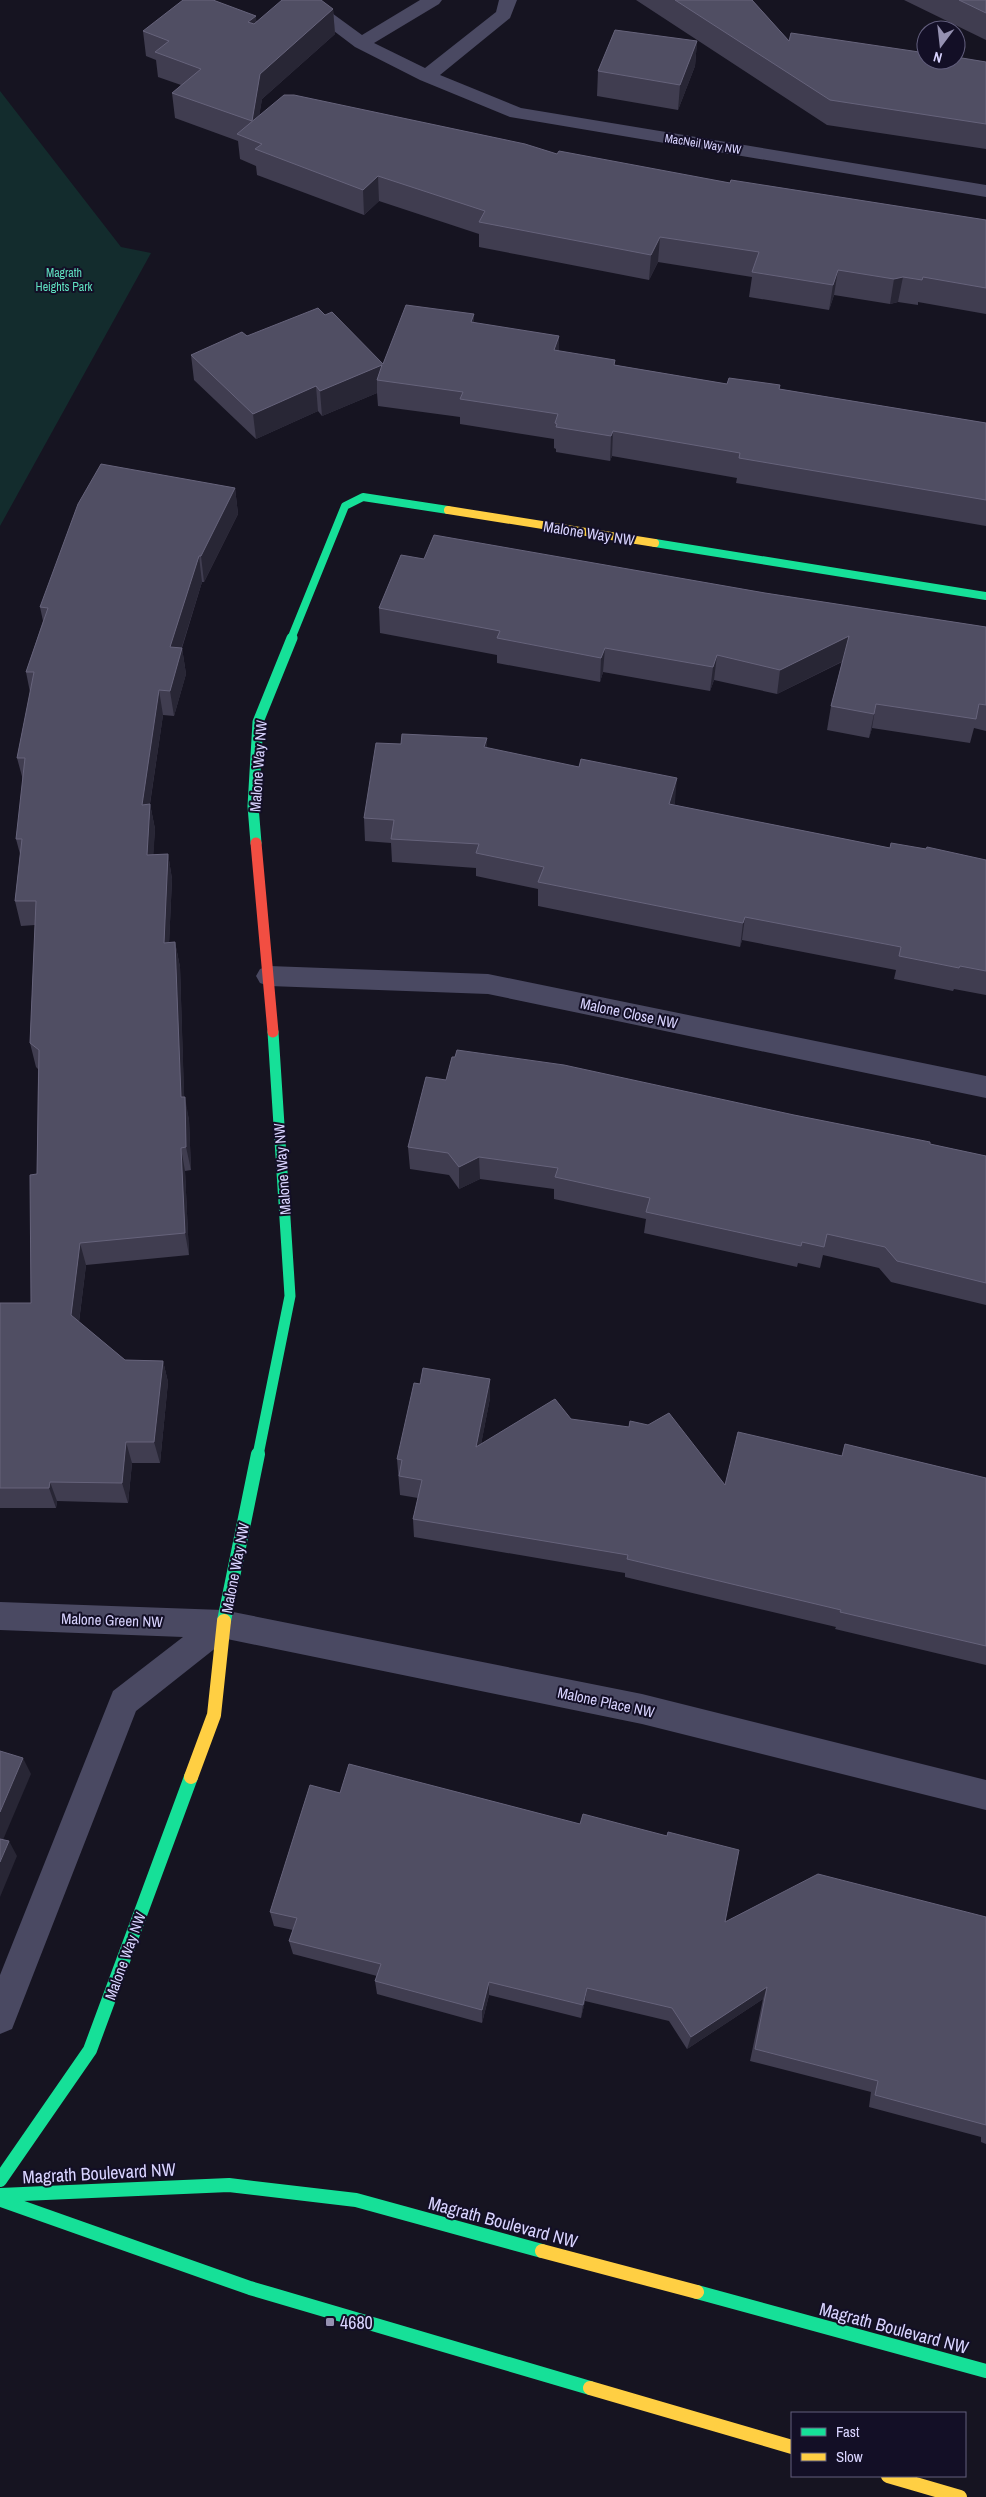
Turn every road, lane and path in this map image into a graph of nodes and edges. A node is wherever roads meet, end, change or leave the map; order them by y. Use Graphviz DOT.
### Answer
graph roads {
  1 [pos="302,0"];
  2 [pos="433,0"];
  3 [pos="508,0"];
  4 [pos="361,43"];
  5 [pos="427,76"];
  6 [pos="986,191"];
  7 [pos="986,596"];
  8 [pos="268,976"];
  9 [pos="986,1087"];
  10 [pos="0,1616"];
  11 [pos="224,1624"];
  12 [pos="986,1795"];
  13 [pos="0,2017"];
  14 [pos="0,2180"];
  15 [pos="0,2195"];
  16 [pos="0,2200"];
  17 [pos="986,2371"];
  18 [pos="791,2448"];
  19 [pos="891,2477"];
  20 [pos="960,2497"];
  1 -- 4 [label="street, MacNeil Way NW"];
  2 -- 4 [label="street"];
  3 -- 5 [label="street"];
  4 -- 5 [label="street, MacNeil Way NW"];
  5 -- 6 [label="street, MacNeil Way NW"];
  7 -- 8 [label="street, Malone Way NW"];
  8 -- 9 [label="street, Malone Close NW"];
  8 -- 11 [label="street, Malone Way NW"];
  10 -- 11 [label="street, Malone Green NW"];
  11 -- 12 [label="street, Malone Place NW"];
  11 -- 13 [label="street, Malone Way NW"];
  11 -- 14 [label="street, Malone Way NW"];
  15 -- 17 [label="street, Magrath Boulevard NW"];
  16 -- 18 [label="street, Magrath Boulevard NW"];
  19 -- 20 [label="street"];
}
